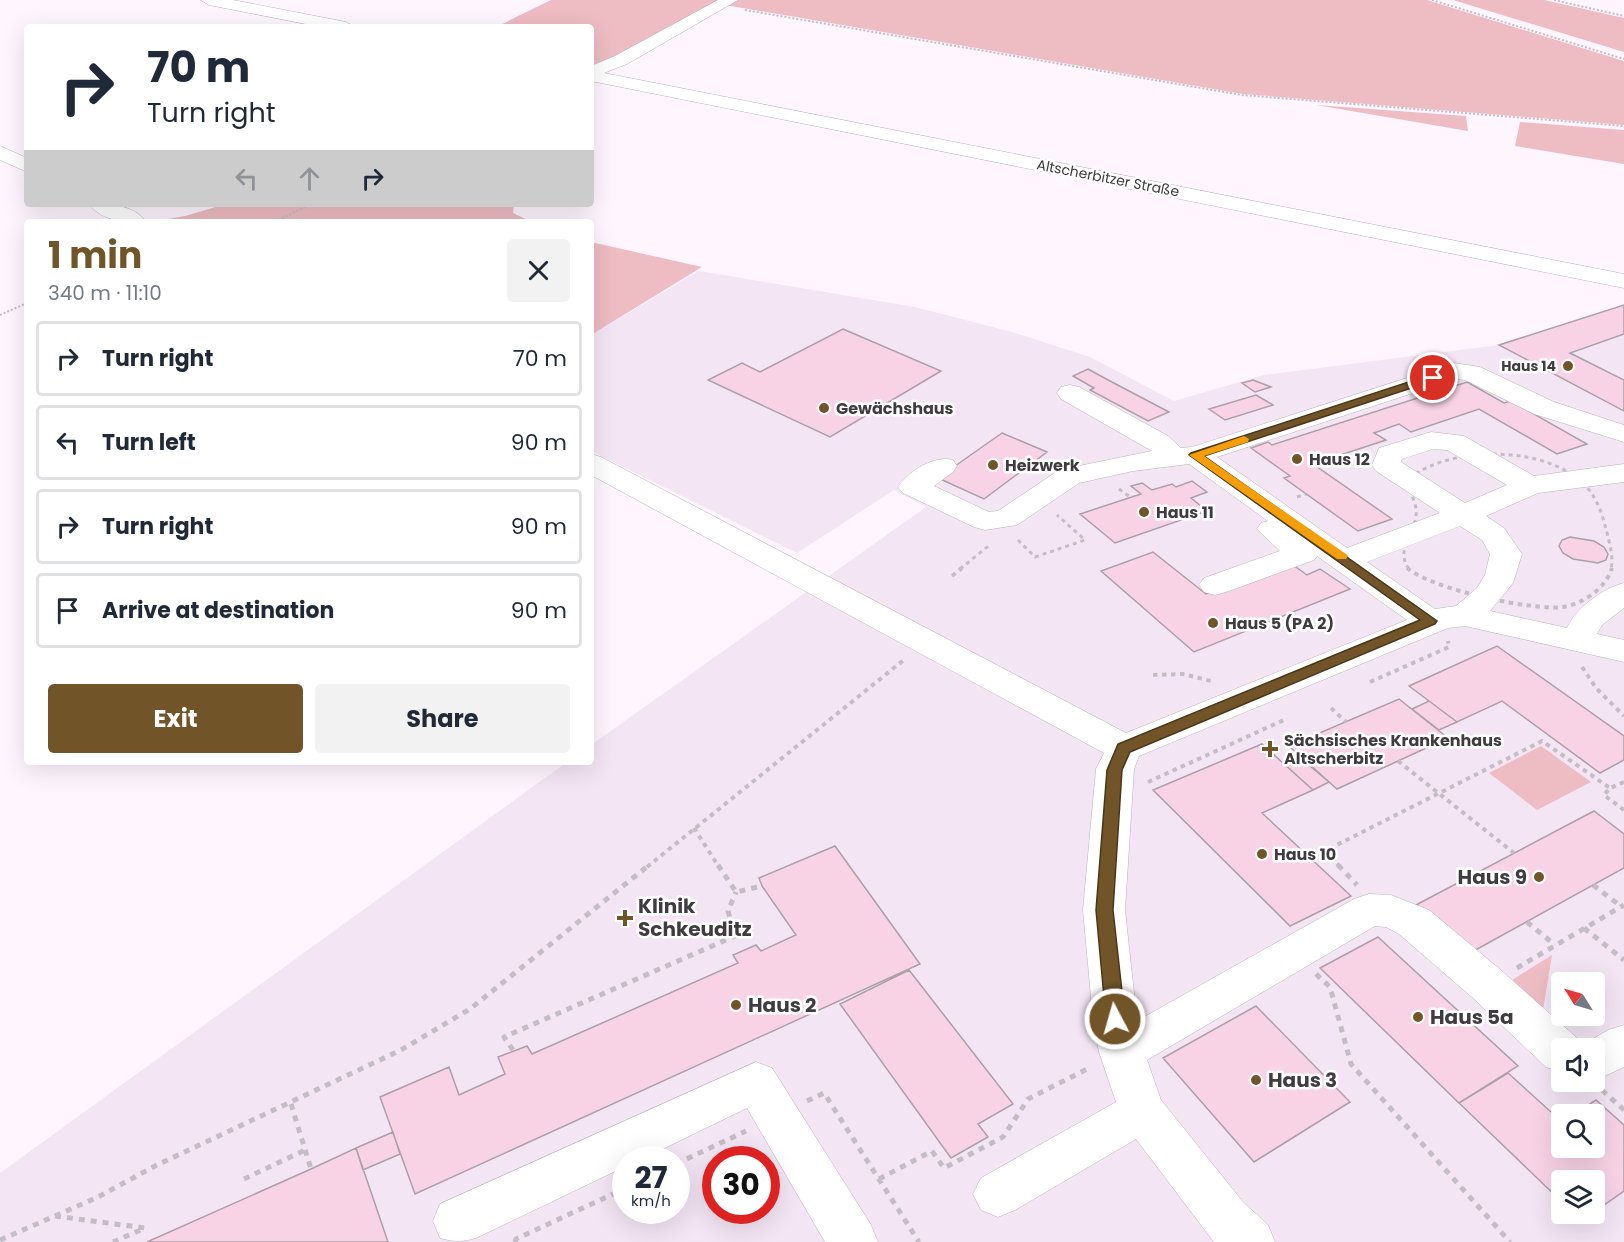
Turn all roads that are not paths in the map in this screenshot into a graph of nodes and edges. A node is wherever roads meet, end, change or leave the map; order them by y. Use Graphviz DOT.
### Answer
graph roads {
  1 [pos="209,0"];
  2 [pos="725,3"];
  3 [pos="331,24"];
  4 [pos="594,73"];
  5 [pos="594,75"];
  6 [pos="0,152"];
  7 [pos="24,164"];
  8 [pos="106,207"];
  9 [pos="129,219"];
  10 [pos="1624,281"];
  11 [pos="1070,393"];
  12 [pos="1624,434"];
  13 [pos="1179,457"];
  14 [pos="594,465"];
  15 [pos="943,466"];
  16 [pos="1624,473"];
  17 [pos="1530,486"];
  18 [pos="1465,514"];
  19 [pos="1268,526"];
  20 [pos="1320,542"];
  21 [pos="1345,559"];
  22 [pos="1215,585"];
  23 [pos="1624,593"];
  24 [pos="1448,618"];
  25 [pos="1578,640"];
  26 [pos="1624,651"];
  27 [pos="1124,748"];
  28 [pos="1551,1043"];
  29 [pos="1624,1044"];
  30 [pos="1122,1052"];
  31 [pos="1605,1055"];
  32 [pos="1142,1111"];
  33 [pos="998,1194"];
  34 [pos="458,1221"];
  35 [pos="853,1242"];
  36 [pos="1251,1242"];
  1 -- 3 [label="street"];
  2 -- 4 [label="street"];
  5 -- 10 [label="street, Altscherbitzer Straße"];
  6 -- 7 [label="street"];
  8 -- 9 [label="street"];
  11 -- 13 [label="street"];
  12 -- 13 [label="street"];
  13 -- 15 [label="street"];
  13 -- 19 [label="street"];
  13 -- 20 [label="street"];
  14 -- 27 [label="street"];
  16 -- 17 [label="street"];
  17 -- 18 [label="street"];
  17 -- 18 [label="street"];
  18 -- 21 [label="street"];
  18 -- 24 [label="street"];
  19 -- 20 [label="street"];
  19 -- 22 [label="street"];
  20 -- 21 [label="street"];
  21 -- 24 [label="street"];
  23 -- 25 [label="street"];
  24 -- 25 [label="street"];
  24 -- 27 [label="street"];
  25 -- 26 [label="street"];
  27 -- 30 [label="street"];
  28 -- 30 [label="street"];
  29 -- 31 [label="street"];
  30 -- 32 [label="street"];
  32 -- 33 [label="street"];
  32 -- 36 [label="street"];
  34 -- 35 [label="street"];
}
